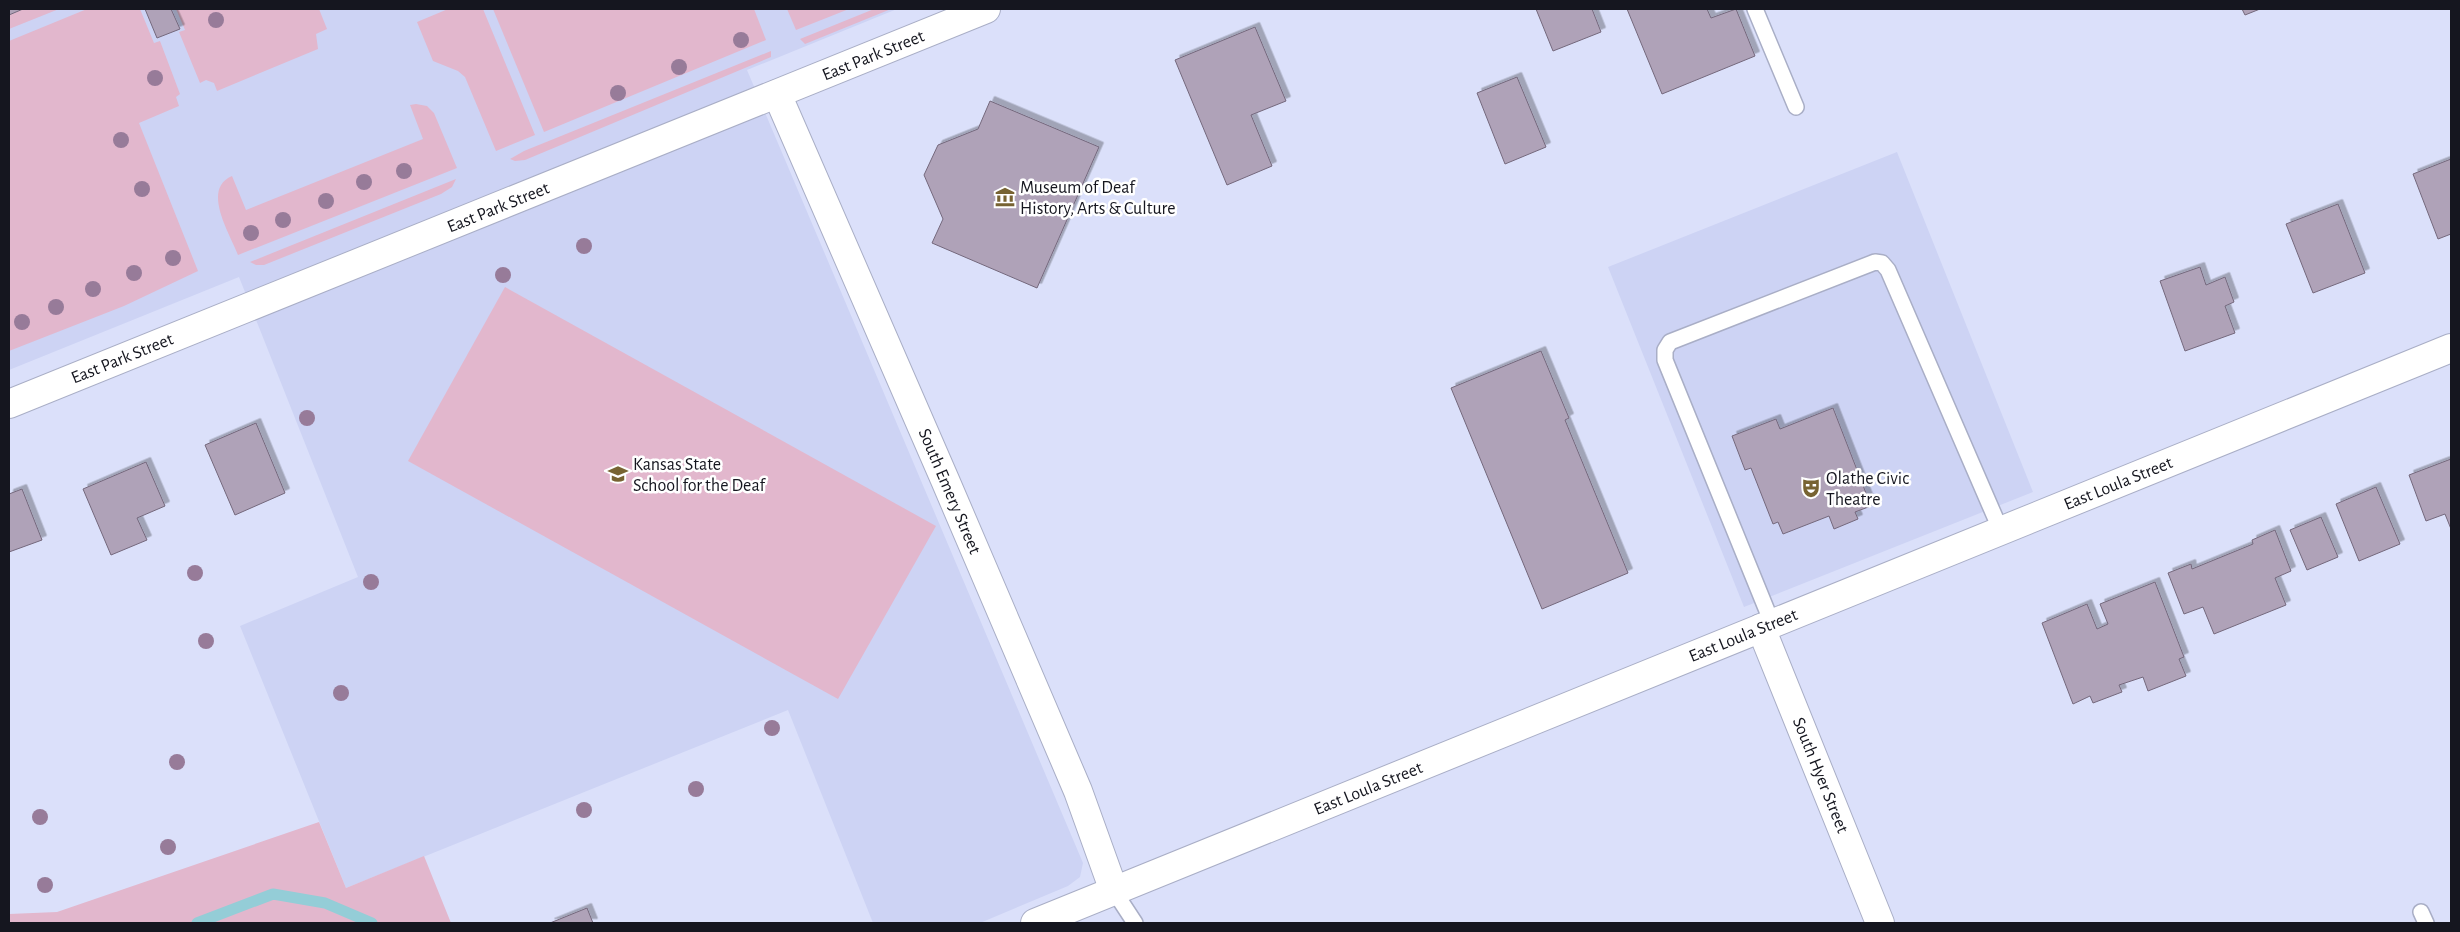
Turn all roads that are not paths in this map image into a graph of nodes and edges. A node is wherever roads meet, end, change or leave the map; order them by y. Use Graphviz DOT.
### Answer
graph roads {
  1 [pos="986,9"];
  2 [pos="1755,9"];
  3 [pos="777,94"];
  4 [pos="1796,107"];
  5 [pos="2451,348"];
  6 [pos="9,404"];
  7 [pos="2001,531"];
  8 [pos="1766,626"];
  9 [pos="1114,891"];
  10 [pos="1035,923"];
  11 [pos="1135,923"];
  12 [pos="1880,923"];
  1 -- 3 [label="street, East Park Street"];
  2 -- 4 [label="lane"];
  3 -- 6 [label="street, East Park Street"];
  3 -- 9 [label="street, South Emery Street"];
  5 -- 7 [label="street, East Loula Street"];
  7 -- 8 [label="street, East Loula Street"];
  7 -- 8 [label="lane"];
  8 -- 9 [label="street, East Loula Street"];
  8 -- 12 [label="street, South Hyer Street"];
  9 -- 10 [label="street, East Loula Street"];
  9 -- 11 [label="lane"];
}
